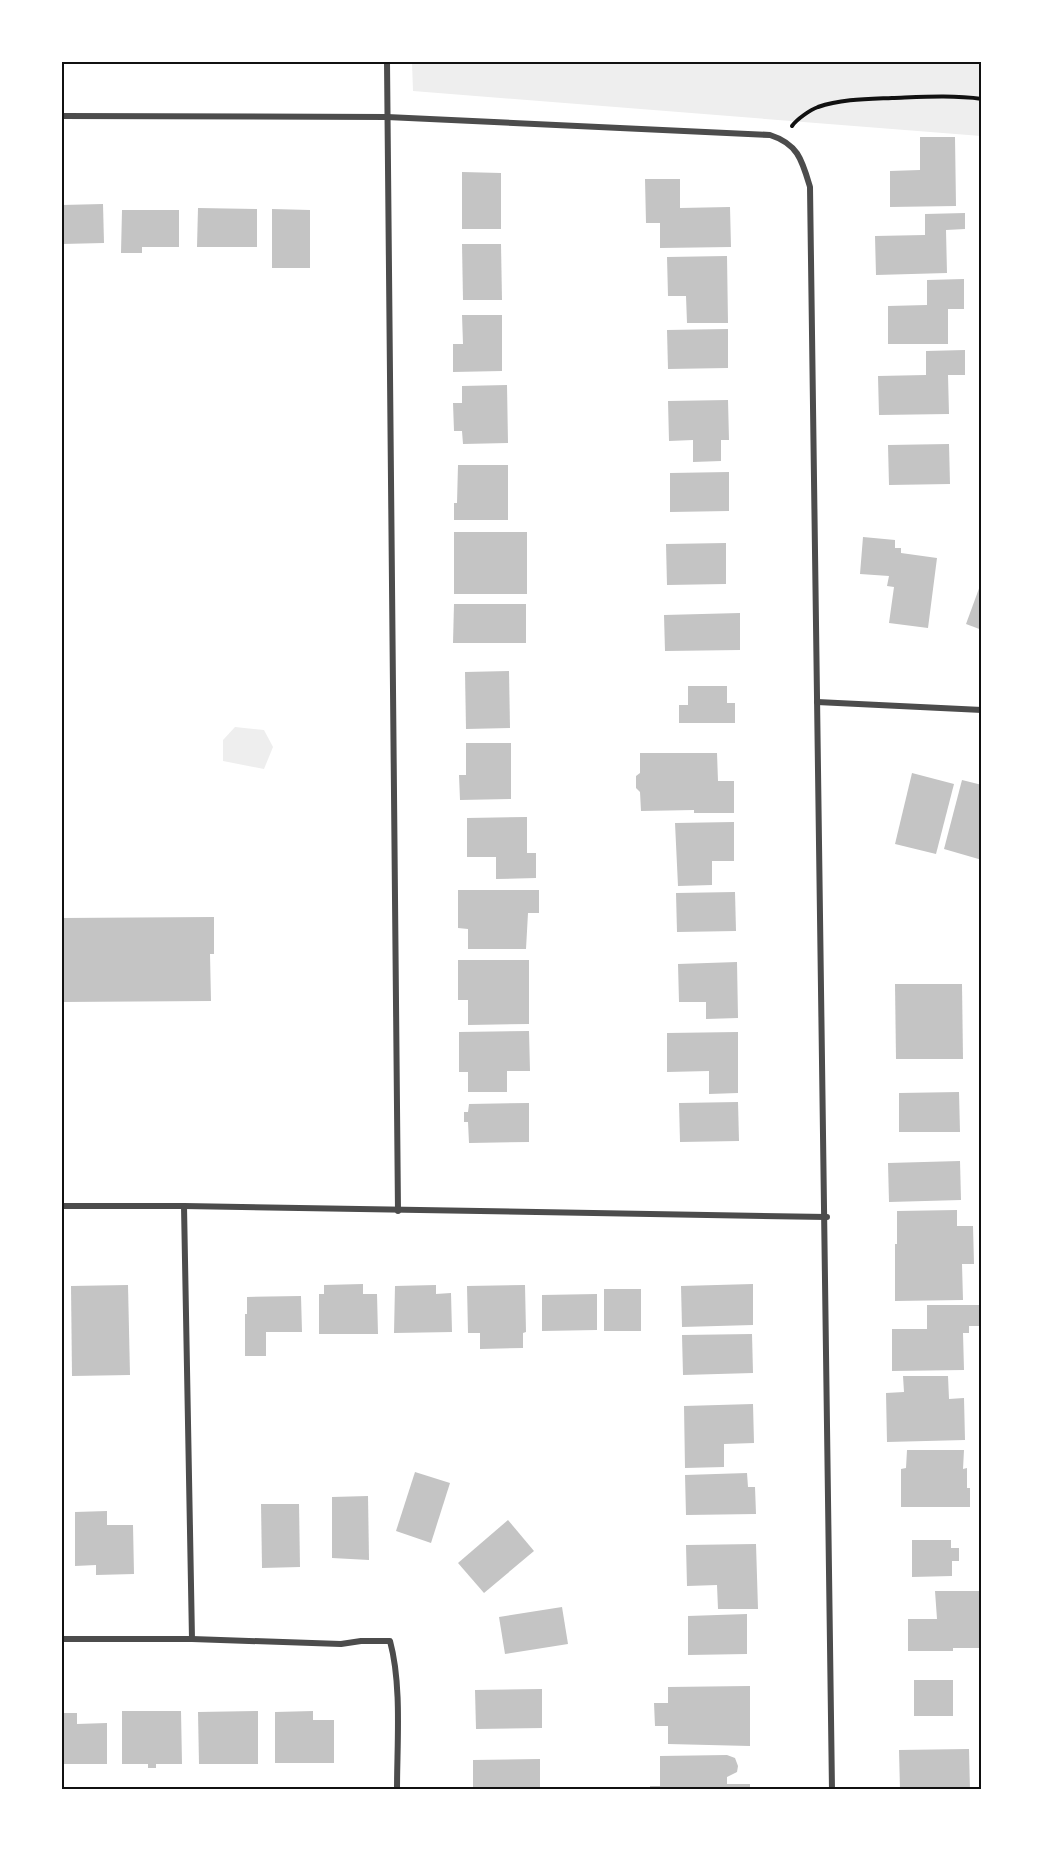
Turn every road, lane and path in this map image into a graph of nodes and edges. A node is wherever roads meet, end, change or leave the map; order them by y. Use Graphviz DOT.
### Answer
graph roads {
  1 [pos="387,62"];
  2 [pos="981,99"];
  3 [pos="62,116"];
  4 [pos="387,117"];
  5 [pos="782,139"];
  6 [pos="817,702"];
  7 [pos="981,710"];
  8 [pos="62,1206"];
  9 [pos="184,1206"];
  10 [pos="398,1211"];
  11 [pos="827,1217"];
  12 [pos="62,1639"];
  13 [pos="192,1639"];
  14 [pos="397,1790"];
  15 [pos="832,1790"];
  1 -- 4 [label="street"];
  2 -- 5 [label="path"];
  3 -- 4 [label="street"];
  4 -- 5 [label="street"];
  4 -- 10 [label="street"];
  5 -- 6 [label="street"];
  6 -- 7 [label="street"];
  6 -- 11 [label="street"];
  8 -- 9 [label="street"];
  9 -- 10 [label="street"];
  9 -- 13 [label="street"];
  10 -- 11 [label="street"];
  11 -- 15 [label="street"];
  12 -- 13 [label="street"];
  13 -- 14 [label="street"];
}
